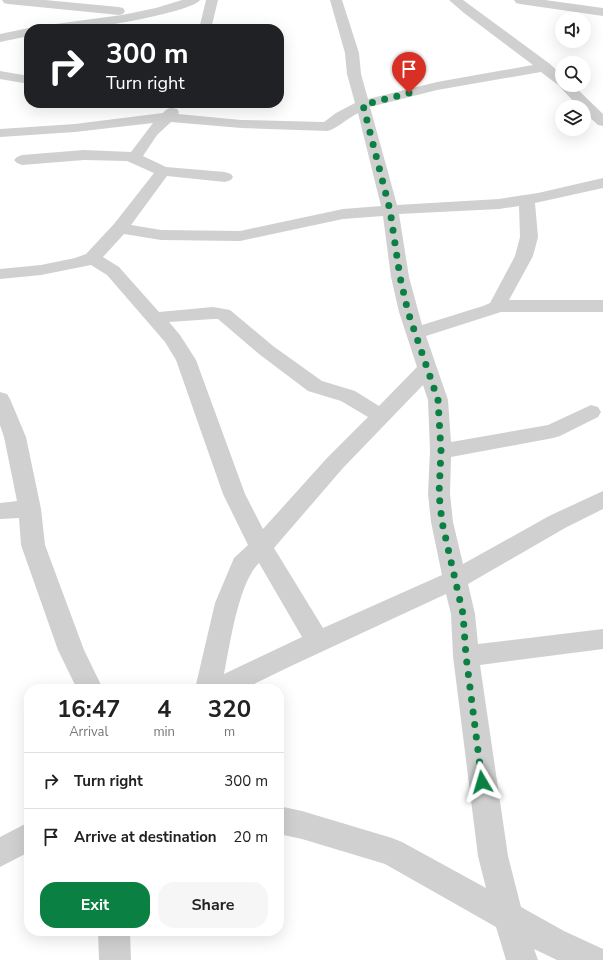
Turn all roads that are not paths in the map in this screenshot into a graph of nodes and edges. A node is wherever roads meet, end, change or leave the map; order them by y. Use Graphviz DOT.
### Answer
graph roads {
  1 [pos="8,0"];
  2 [pos="194,0"];
  3 [pos="212,0"];
  4 [pos="336,0"];
  5 [pos="455,0"];
  6 [pos="520,0"];
  7 [pos="603,12"];
  8 [pos="144,14"];
  9 [pos="85,24"];
  10 [pos="206,24"];
  11 [pos="24,33"];
  12 [pos="0,38"];
  13 [pos="545,67"];
  14 [pos="0,75"];
  15 [pos="555,76"];
  16 [pos="24,79"];
  17 [pos="572,92"];
  18 [pos="363,105"];
  19 [pos="176,108"];
  20 [pos="167,116"];
  21 [pos="603,122"];
  22 [pos="0,133"];
  23 [pos="134,158"];
  24 [pos="22,160"];
  25 [pos="163,171"];
  26 [pos="225,177"];
  27 [pos="603,183"];
  28 [pos="527,200"];
  29 [pos="390,210"];
  30 [pos="120,228"];
  31 [pos="92,258"];
  32 [pos="0,274"];
  33 [pos="497,306"];
  34 [pos="603,306"];
  35 [pos="154,318"];
  36 [pos="414,333"];
  37 [pos="428,368"];
  38 [pos="0,399"];
  39 [pos="591,412"];
  40 [pos="381,416"];
  41 [pos="441,451"];
  42 [pos="603,498"];
  43 [pos="30,509"];
  44 [pos="0,511"];
  45 [pos="261,547"];
  46 [pos="456,579"];
  47 [pos="603,639"];
  48 [pos="318,642"];
  49 [pos="466,656"];
  50 [pos="88,684"];
  51 [pos="209,684"];
  52 [pos="229,684"];
  53 [pos="284,821"];
  54 [pos="24,839"];
  55 [pos="0,853"];
  56 [pos="508,917"];
  57 [pos="114,936"];
  58 [pos="115,960"];
  59 [pos="522,960"];
  60 [pos="592,960"];
  1 -- 8 [label="street"];
  2 -- 8 [label="street"];
  3 -- 10 [label="street"];
  4 -- 18 [label="street"];
  5 -- 13 [label="street"];
  6 -- 7 [label="street"];
  8 -- 9 [label="street"];
  11 -- 12 [label="street"];
  13 -- 15 [label="street"];
  13 -- 18 [label="street"];
  14 -- 16 [label="street"];
  17 -- 21 [label="street"];
  18 -- 20 [label="street"];
  18 -- 29 [label="street"];
  19 -- 20 [label="street"];
  20 -- 22 [label="street"];
  20 -- 23 [label="street"];
  23 -- 24 [label="street"];
  23 -- 25 [label="street"];
  25 -- 26 [label="street"];
  25 -- 30 [label="street"];
  27 -- 28 [label="street"];
  28 -- 29 [label="street"];
  28 -- 33 [label="street"];
  29 -- 30 [label="street"];
  29 -- 36 [label="street"];
  30 -- 31 [label="street"];
  31 -- 32 [label="street"];
  31 -- 35 [label="street"];
  33 -- 34 [label="street"];
  33 -- 36 [label="street"];
  35 -- 40 [label="street"];
  35 -- 45 [label="street"];
  36 -- 37 [label="street"];
  37 -- 40 [label="street"];
  37 -- 41 [label="street"];
  38 -- 43 [label="street"];
  39 -- 41 [label="street"];
  40 -- 45 [label="street"];
  41 -- 46 [label="street"];
  42 -- 46 [label="street"];
  43 -- 44 [label="street"];
  43 -- 50 [label="street"];
  45 -- 48 [label="street"];
  45 -- 51 [label="street"];
  46 -- 48 [label="street"];
  46 -- 49 [label="street"];
  47 -- 49 [label="street"];
  48 -- 52 [label="street"];
  49 -- 56 [label="street"];
  53 -- 56 [label="street"];
  54 -- 55 [label="street"];
  56 -- 59 [label="street"];
  56 -- 60 [label="street"];
  57 -- 58 [label="street"];
}
